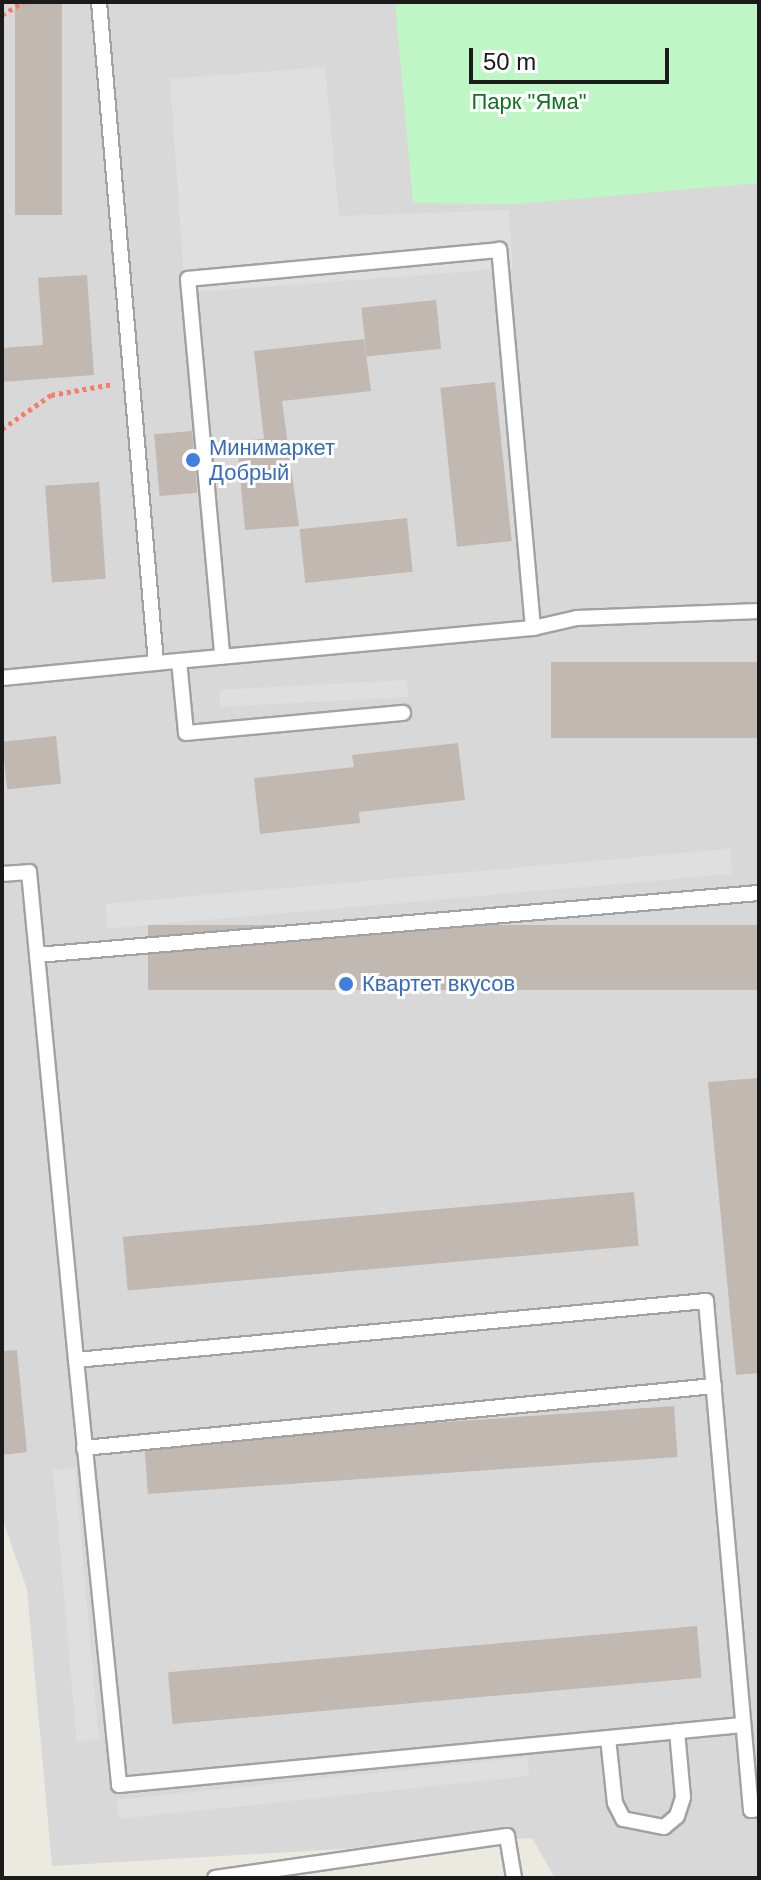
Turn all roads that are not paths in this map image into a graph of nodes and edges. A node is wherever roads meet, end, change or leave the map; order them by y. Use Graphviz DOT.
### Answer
graph roads {
  1 [pos="99,2"];
  2 [pos="759,611"];
  3 [pos="533,628"];
  4 [pos="222,656"];
  5 [pos="179,661"];
  6 [pos="156,663"];
  7 [pos="2,678"];
  8 [pos="403,713"];
  9 [pos="2,874"];
  10 [pos="759,893"];
  11 [pos="37,955"];
  12 [pos="76,1360"];
  13 [pos="714,1386"];
  14 [pos="84,1448"];
  15 [pos="742,1725"];
  16 [pos="677,1731"];
  17 [pos="608,1738"];
  18 [pos="759,1809"];
  19 [pos="215,1878"];
  20 [pos="514,1878"];
  1 -- 6 [label="lane"];
  2 -- 3 [label="lane"];
  3 -- 4 [label="lane"];
  3 -- 4 [label="lane"];
  4 -- 5 [label="lane"];
  5 -- 6 [label="lane"];
  5 -- 8 [label="lane"];
  6 -- 7 [label="lane"];
  9 -- 11 [label="lane"];
  10 -- 11 [label="lane"];
  11 -- 12 [label="lane"];
  12 -- 13 [label="lane"];
  12 -- 14 [label="lane"];
  13 -- 14 [label="lane"];
  13 -- 15 [label="lane"];
  14 -- 17 [label="lane"];
  15 -- 16 [label="lane"];
  15 -- 18 [label="lane"];
  16 -- 17 [label="lane"];
  16 -- 17 [label="lane"];
  19 -- 20 [label="lane"];
}
